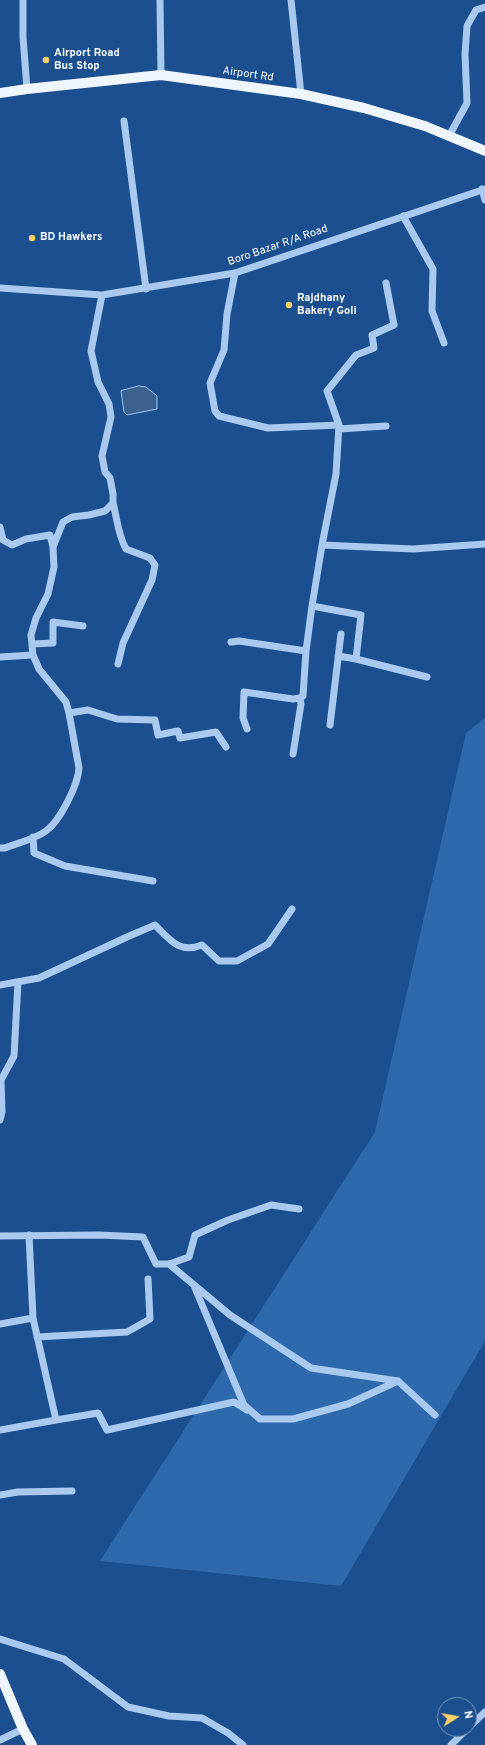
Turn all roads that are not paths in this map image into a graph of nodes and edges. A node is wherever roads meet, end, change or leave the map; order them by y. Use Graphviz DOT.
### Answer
graph roads {
  1 [pos="23,0"];
  2 [pos="160,0"];
  3 [pos="291,0"];
  4 [pos="485,7"];
  5 [pos="161,76"];
  6 [pos="27,89"];
  7 [pos="0,93"];
  8 [pos="301,94"];
  9 [pos="124,122"];
  10 [pos="450,136"];
  11 [pos="485,151"];
  12 [pos="484,189"];
  13 [pos="485,200"];
  14 [pos="403,216"];
  15 [pos="235,273"];
  16 [pos="386,283"];
  17 [pos="0,288"];
  18 [pos="146,289"];
  19 [pos="102,295"];
  20 [pos="444,343"];
  21 [pos="386,426"];
  22 [pos="339,427"];
  23 [pos="112,503"];
  24 [pos="0,527"];
  25 [pos="485,544"];
  26 [pos="322,545"];
  27 [pos="53,547"];
  28 [pos="312,606"];
  29 [pos="83,626"];
  30 [pos="341,634"];
  31 [pos="231,642"];
  32 [pos="32,644"];
  33 [pos="306,651"];
  34 [pos="33,655"];
  35 [pos="338,656"];
  36 [pos="0,658"];
  37 [pos="356,659"];
  38 [pos="118,664"];
  39 [pos="427,677"];
  40 [pos="300,698"];
  41 [pos="69,713"];
  42 [pos="330,725"];
  43 [pos="247,729"];
  44 [pos="226,747"];
  45 [pos="293,754"];
  46 [pos="33,837"];
  47 [pos="0,848"];
  48 [pos="152,881"];
  49 [pos="292,909"];
  50 [pos="18,982"];
  51 [pos="0,985"];
  52 [pos="0,1120"];
  53 [pos="299,1209"];
  54 [pos="29,1235"];
  55 [pos="0,1236"];
  56 [pos="169,1264"];
  57 [pos="148,1279"];
  58 [pos="194,1286"];
  59 [pos="32,1318"];
  60 [pos="0,1324"];
  61 [pos="37,1337"];
  62 [pos="398,1381"];
  63 [pos="435,1415"];
  64 [pos="260,1419"];
  65 [pos="56,1420"];
  66 [pos="0,1430"];
  67 [pos="72,1491"];
  68 [pos="0,1495"];
  69 [pos="0,1639"];
  70 [pos="0,1674"];
  71 [pos="485,1712"];
  72 [pos="477,1720"];
  73 [pos="23,1729"];
  74 [pos="459,1737"];
  75 [pos="0,1740"];
  76 [pos="32,1745"];
  77 [pos="243,1745"];
  78 [pos="451,1745"];
  1 -- 6 [label="street"];
  2 -- 5 [label="street"];
  3 -- 8 [label="street"];
  4 -- 10 [label="street"];
  5 -- 6 [label="main road, Airport Rd"];
  5 -- 8 [label="main road, Airport Rd"];
  6 -- 7 [label="main road, Airport Rd"];
  8 -- 10 [label="main road, Airport Rd"];
  9 -- 18 [label="street"];
  10 -- 11 [label="main road, Airport Rd"];
  12 -- 13 [label="street"];
  12 -- 14 [label="street, Boro Bazar R/A Road"];
  14 -- 15 [label="street, Boro Bazar R/A Road"];
  14 -- 20 [label="street"];
  15 -- 18 [label="street, Boro Bazar R/A Road"];
  15 -- 22 [label="street"];
  16 -- 22 [label="street"];
  17 -- 19 [label="street, Boro Bazar R/A Road"];
  18 -- 19 [label="street, Boro Bazar R/A Road"];
  19 -- 23 [label="street"];
  21 -- 22 [label="street"];
  22 -- 26 [label="street"];
  23 -- 27 [label="street"];
  23 -- 38 [label="street"];
  24 -- 27 [label="street"];
  25 -- 26 [label="street"];
  26 -- 28 [label="street"];
  27 -- 32 [label="street"];
  28 -- 33 [label="street"];
  28 -- 37 [label="street"];
  29 -- 32 [label="street"];
  30 -- 35 [label="street"];
  31 -- 33 [label="street"];
  32 -- 34 [label="street"];
  33 -- 40 [label="street"];
  34 -- 36 [label="street"];
  34 -- 41 [label="street"];
  35 -- 37 [label="street"];
  35 -- 42 [label="street"];
  37 -- 39 [label="street"];
  40 -- 43 [label="street"];
  40 -- 45 [label="street"];
  41 -- 44 [label="street"];
  41 -- 46 [label="street"];
  46 -- 47 [label="street"];
  46 -- 48 [label="street"];
  49 -- 50 [label="street"];
  50 -- 51 [label="street"];
  50 -- 52 [label="street"];
  53 -- 56 [label="street"];
  54 -- 55 [label="street"];
  54 -- 56 [label="street"];
  54 -- 59 [label="street"];
  56 -- 58 [label="street"];
  57 -- 61 [label="street"];
  58 -- 62 [label="street"];
  58 -- 64 [label="street"];
  59 -- 60 [label="street"];
  59 -- 61 [label="street"];
  61 -- 65 [label="street"];
  62 -- 63 [label="street"];
  62 -- 64 [label="street"];
  64 -- 65 [label="street"];
  65 -- 66 [label="street"];
  67 -- 68 [label="street"];
  69 -- 77 [label="street"];
  70 -- 73 [label="main road"];
  71 -- 72 [label="street"];
  73 -- 75 [label="street"];
  73 -- 76 [label="main road"];
  74 -- 78 [label="street"];
}
